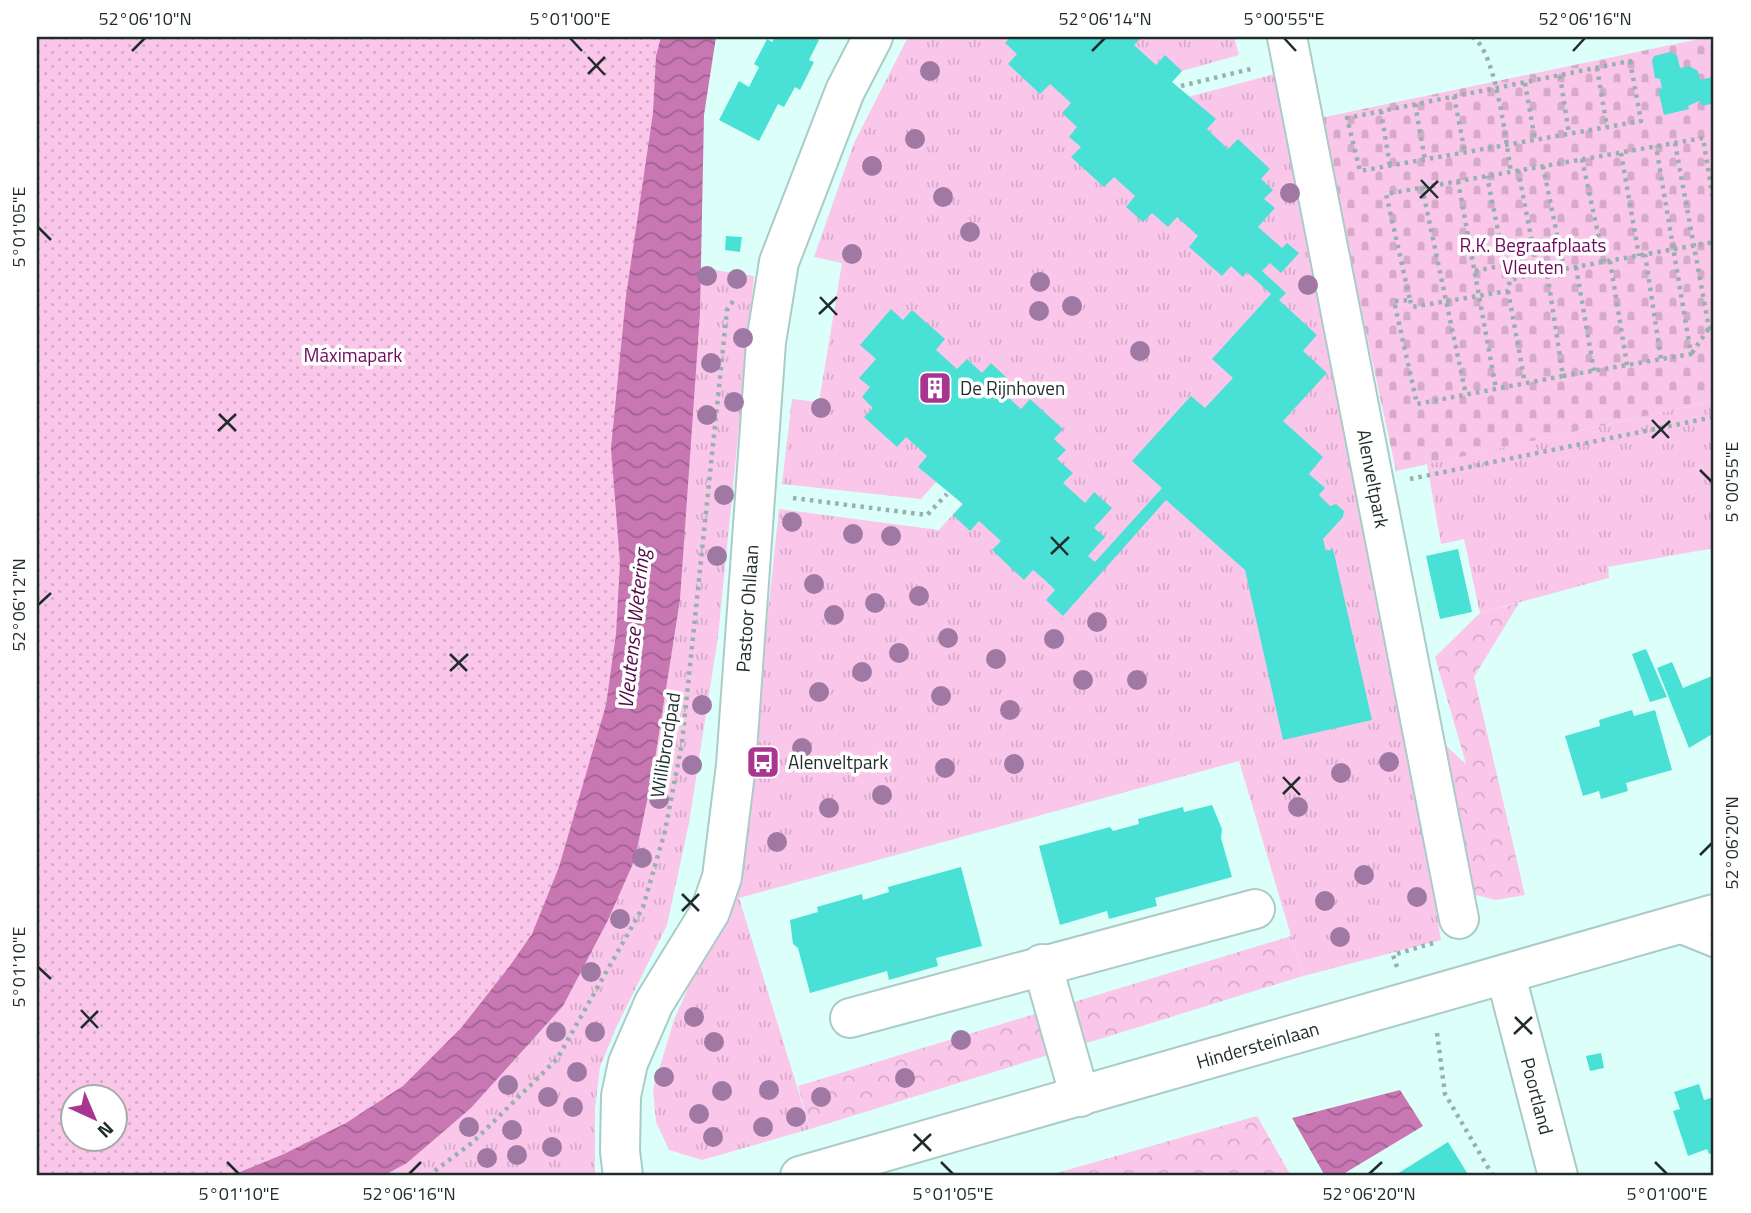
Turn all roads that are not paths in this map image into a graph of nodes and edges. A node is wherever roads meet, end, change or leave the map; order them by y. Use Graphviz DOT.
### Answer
graph roads {
  1 [pos="873,37"];
  2 [pos="1289,48"];
  3 [pos="1255,909"];
  4 [pos="1714,914"];
  5 [pos="1459,919"];
  6 [pos="1668,928"];
  7 [pos="1714,947"];
  8 [pos="1042,964"];
  9 [pos="1506,976"];
  10 [pos="850,1018"];
  11 [pos="1080,1097"];
  12 [pos="623,1176"];
  13 [pos="800,1176"];
  14 [pos="1558,1176"];
  1 -- 12 [label="street, Pastoor Ohllaan"];
  2 -- 5 [label="street, Alenveltpark"];
  3 -- 8 [label="street"];
  4 -- 6 [label="street, Hindersteinlaan"];
  6 -- 7 [label="lane"];
  6 -- 9 [label="street, Hindersteinlaan"];
  8 -- 10 [label="street"];
  8 -- 11 [label="street"];
  9 -- 11 [label="street, Hindersteinlaan"];
  9 -- 14 [label="street, Poortland"];
  11 -- 13 [label="street, Hindersteinlaan"];
}
